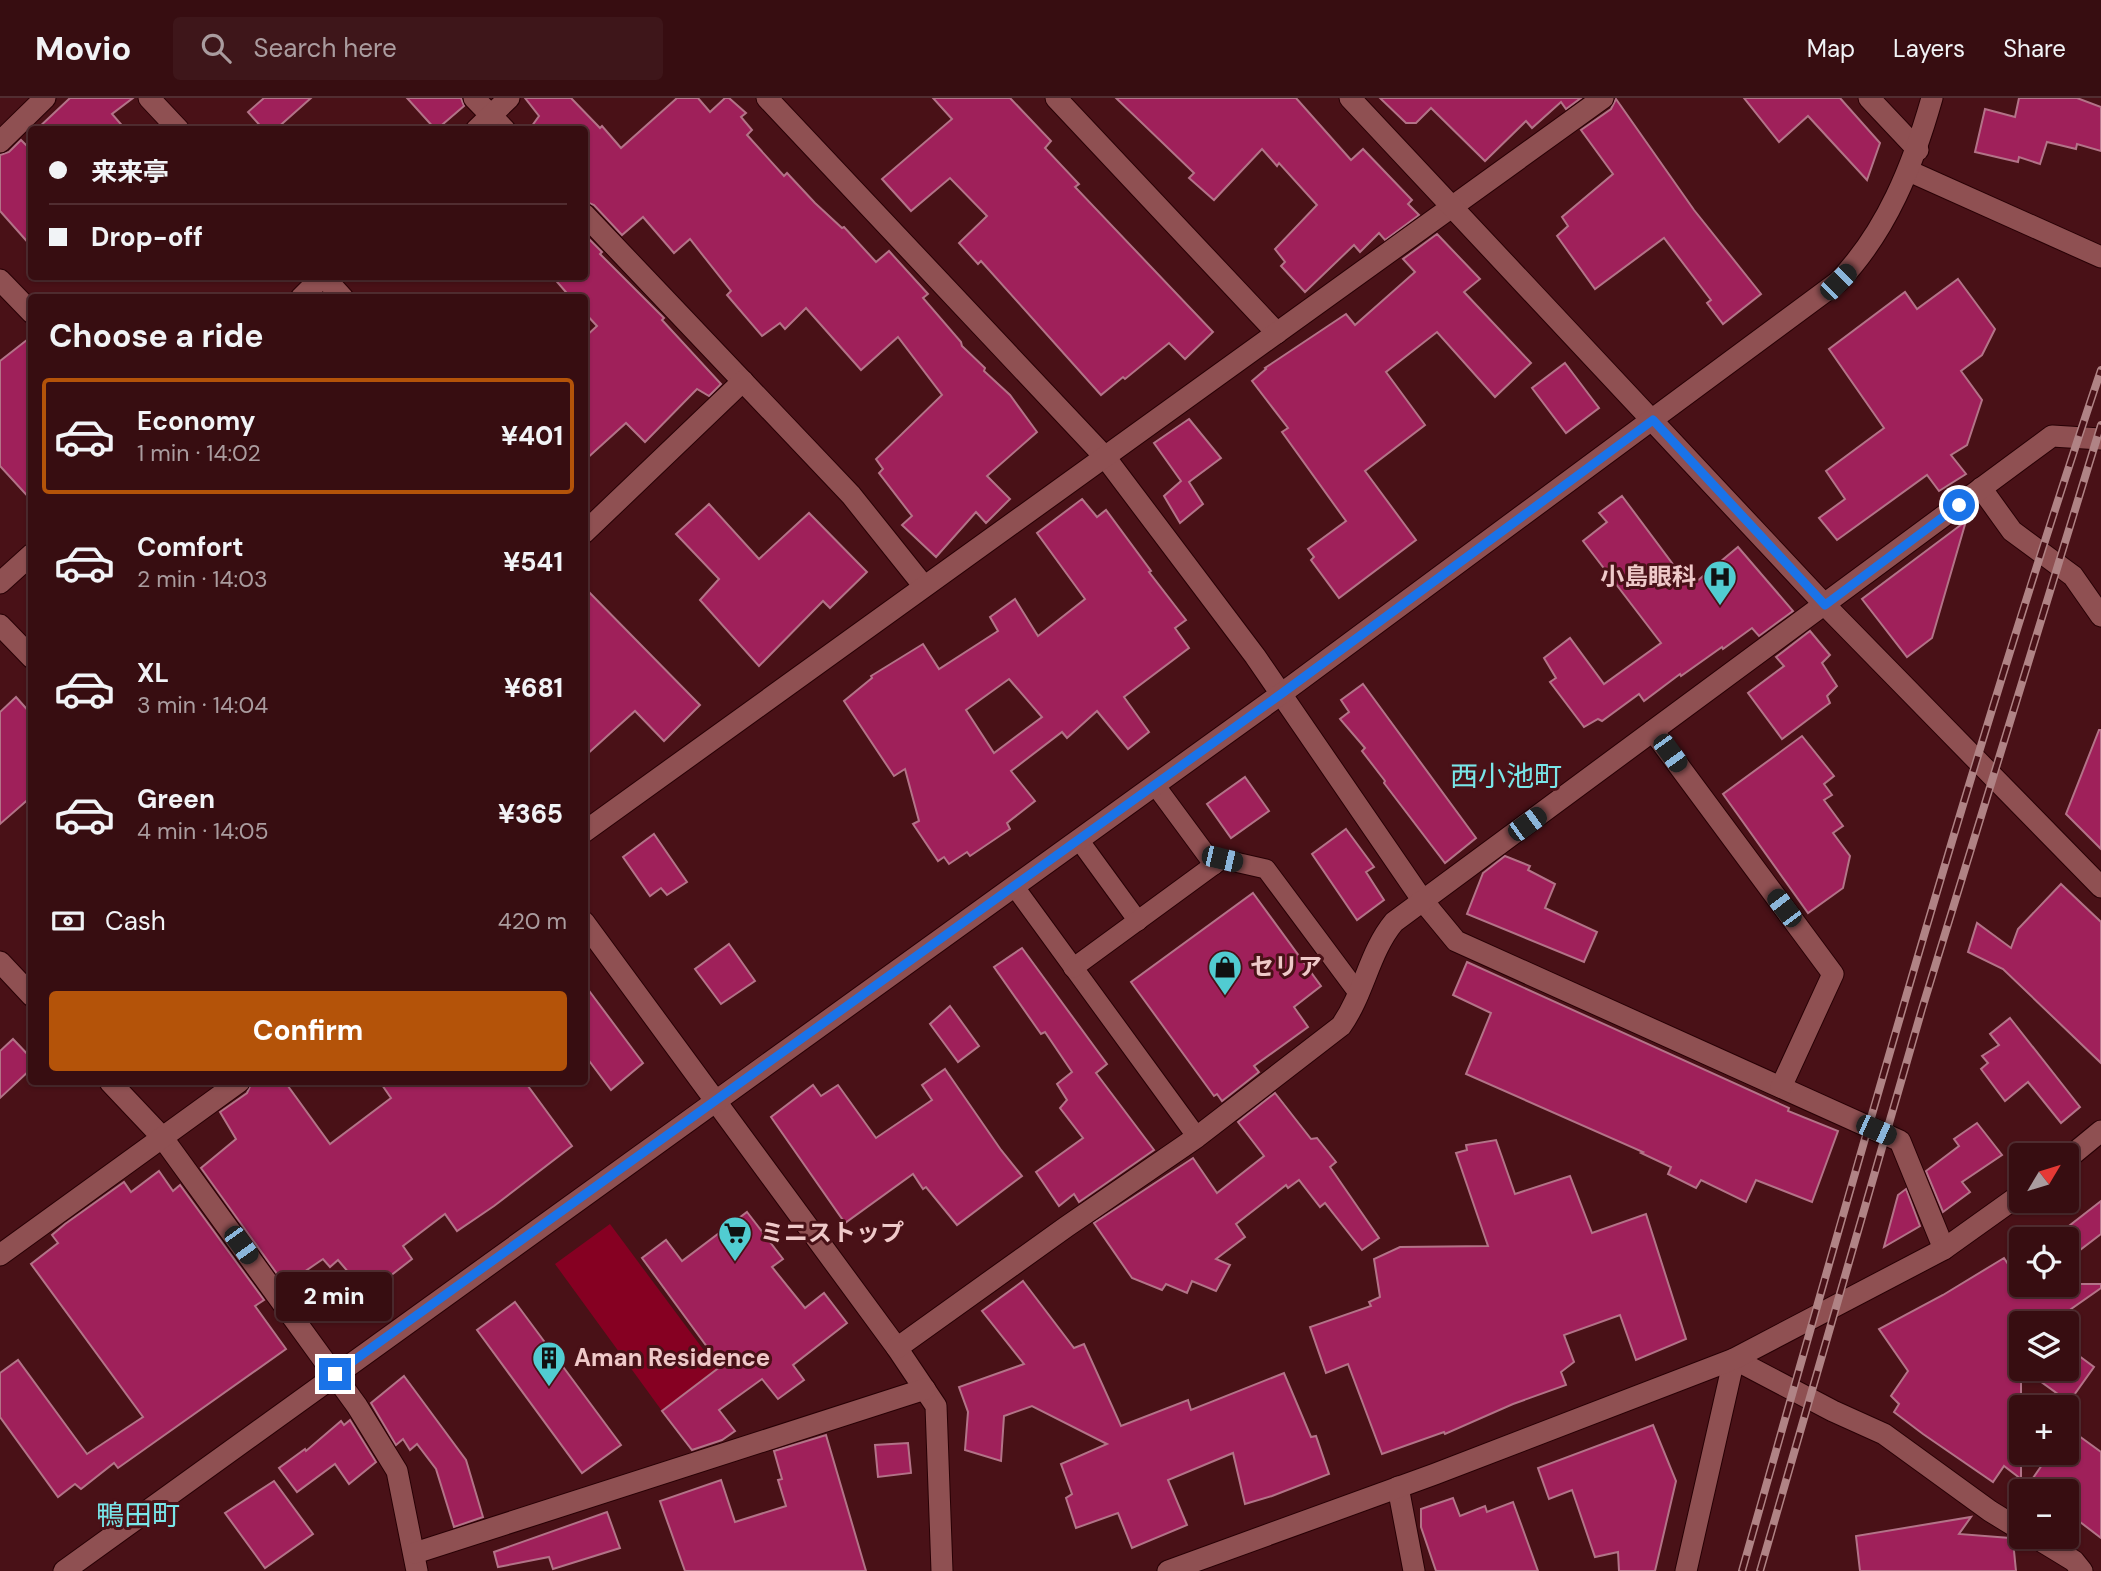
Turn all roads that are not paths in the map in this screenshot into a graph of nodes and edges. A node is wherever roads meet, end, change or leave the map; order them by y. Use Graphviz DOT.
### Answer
graph roads {
  1 [pos="45,98"];
  2 [pos="149,98"];
  3 [pos="474,98"];
  4 [pos="509,98"];
  5 [pos="767,98"];
  6 [pos="1056,98"];
  7 [pos="1350,98"];
  8 [pos="1604,98"];
  9 [pos="1869,98"];
  10 [pos="1932,98"];
  11 [pos="491,125"];
  12 [pos="175,126"];
  13 [pos="0,142"];
  14 [pos="1917,150"];
  15 [pos="1909,171"];
  16 [pos="1453,208"];
  17 [pos="588,218"];
  18 [pos="2101,257"];
  19 [pos="0,280"];
  20 [pos="319,280"];
  21 [pos="327,280"];
  22 [pos="305,294"];
  23 [pos="339,294"];
  24 [pos="28,309"];
  25 [pos="1277,333"];
  26 [pos="743,381"];
  27 [pos="1653,420"];
  28 [pos="2101,439"];
  29 [pos="1105,457"];
  30 [pos="1981,488"];
  31 [pos="588,529"];
  32 [pos="28,558"];
  33 [pos="0,583"];
  34 [pos="923,585"];
  35 [pos="1825,605"];
  36 [pos="2101,616"];
  37 [pos="0,625"];
  38 [pos="28,654"];
  39 [pos="1281,694"];
  40 [pos="1653,731"];
  41 [pos="1155,785"];
  42 [pos="588,829"];
  43 [pos="1079,840"];
  44 [pos="1214,865"];
  45 [pos="1014,887"];
  46 [pos="2101,887"];
  47 [pos="1423,901"];
  48 [pos="1138,920"];
  49 [pos="588,927"];
  50 [pos="0,962"];
  51 [pos="1073,968"];
  52 [pos="28,992"];
  53 [pos="1359,995"];
  54 [pos="113,1085"];
  55 [pos="235,1085"];
  56 [pos="1781,1087"];
  57 [pos="717,1101"];
  58 [pos="2101,1131"];
  59 [pos="162,1137"];
  60 [pos="1197,1137"];
  61 [pos="2079,1149"];
  62 [pos="2009,1203"];
  63 [pos="1944,1249"];
  64 [pos="0,1255"];
  65 [pos="897,1349"];
  66 [pos="1734,1359"];
  67 [pos="335,1374"];
  68 [pos="925,1389"];
  69 [pos="1398,1487"];
  70 [pos="2009,1523"];
  71 [pos="2054,1549"];
  72 [pos="416,1562"];
  73 [pos="64,1571"];
  74 [pos="942,1571"];
  75 [pos="1168,1571"];
  76 [pos="1414,1571"];
  77 [pos="1686,1571"];
  78 [pos="2082,1571"];
  1 -- 13 [label="street"];
  2 -- 12 [label="street"];
  3 -- 11 [label="street"];
  4 -- 11 [label="street"];
  5 -- 29 [label="street"];
  6 -- 25 [label="street"];
  7 -- 16 [label="street"];
  8 -- 16 [label="street"];
  9 -- 14 [label="street"];
  10 -- 14 [label="street"];
  14 -- 15 [label="street"];
  15 -- 18 [label="street"];
  15 -- 27 [label="street"];
  16 -- 25 [label="street"];
  16 -- 27 [label="street"];
  17 -- 26 [label="street"];
  19 -- 24 [label="street"];
  20 -- 22 [label="street"];
  21 -- 23 [label="street"];
  25 -- 29 [label="street"];
  26 -- 31 [label="street"];
  26 -- 34 [label="street"];
  27 -- 35 [label="street"];
  27 -- 39 [label="street"];
  28 -- 30 [label="street"];
  29 -- 34 [label="street"];
  29 -- 39 [label="street"];
  30 -- 35 [label="street"];
  30 -- 36 [label="street"];
  32 -- 33 [label="street"];
  34 -- 42 [label="street"];
  35 -- 40 [label="street"];
  35 -- 46 [label="street"];
  37 -- 38 [label="street"];
  39 -- 41 [label="street"];
  39 -- 47 [label="street"];
  40 -- 47 [label="street"];
  40 -- 56 [label="street"];
  41 -- 43 [label="street"];
  41 -- 44 [label="lane"];
  43 -- 45 [label="street"];
  43 -- 48 [label="lane"];
  44 -- 48 [label="lane"];
  44 -- 53 [label="lane"];
  45 -- 51 [label="lane"];
  45 -- 57 [label="street"];
  47 -- 53 [label="street"];
  47 -- 56 [label="street"];
  48 -- 51 [label="lane"];
  49 -- 57 [label="street"];
  50 -- 52 [label="street"];
  51 -- 60 [label="lane"];
  53 -- 60 [label="street"];
  54 -- 59 [label="street"];
  55 -- 59 [label="street"];
  56 -- 63 [label="street"];
  57 -- 65 [label="street"];
  57 -- 67 [label="street"];
  58 -- 61 [label="street"];
  59 -- 64 [label="street"];
  59 -- 67 [label="street"];
  60 -- 65 [label="street"];
  62 -- 63 [label="street"];
  63 -- 66 [label="street"];
  65 -- 68 [label="street"];
  66 -- 69 [label="street"];
  66 -- 70 [label="street"];
  66 -- 77 [label="street"];
  67 -- 72 [label="street"];
  67 -- 73 [label="street"];
  68 -- 72 [label="street"];
  68 -- 74 [label="street"];
  69 -- 75 [label="street"];
  69 -- 76 [label="street"];
  71 -- 78 [label="street"];
}
